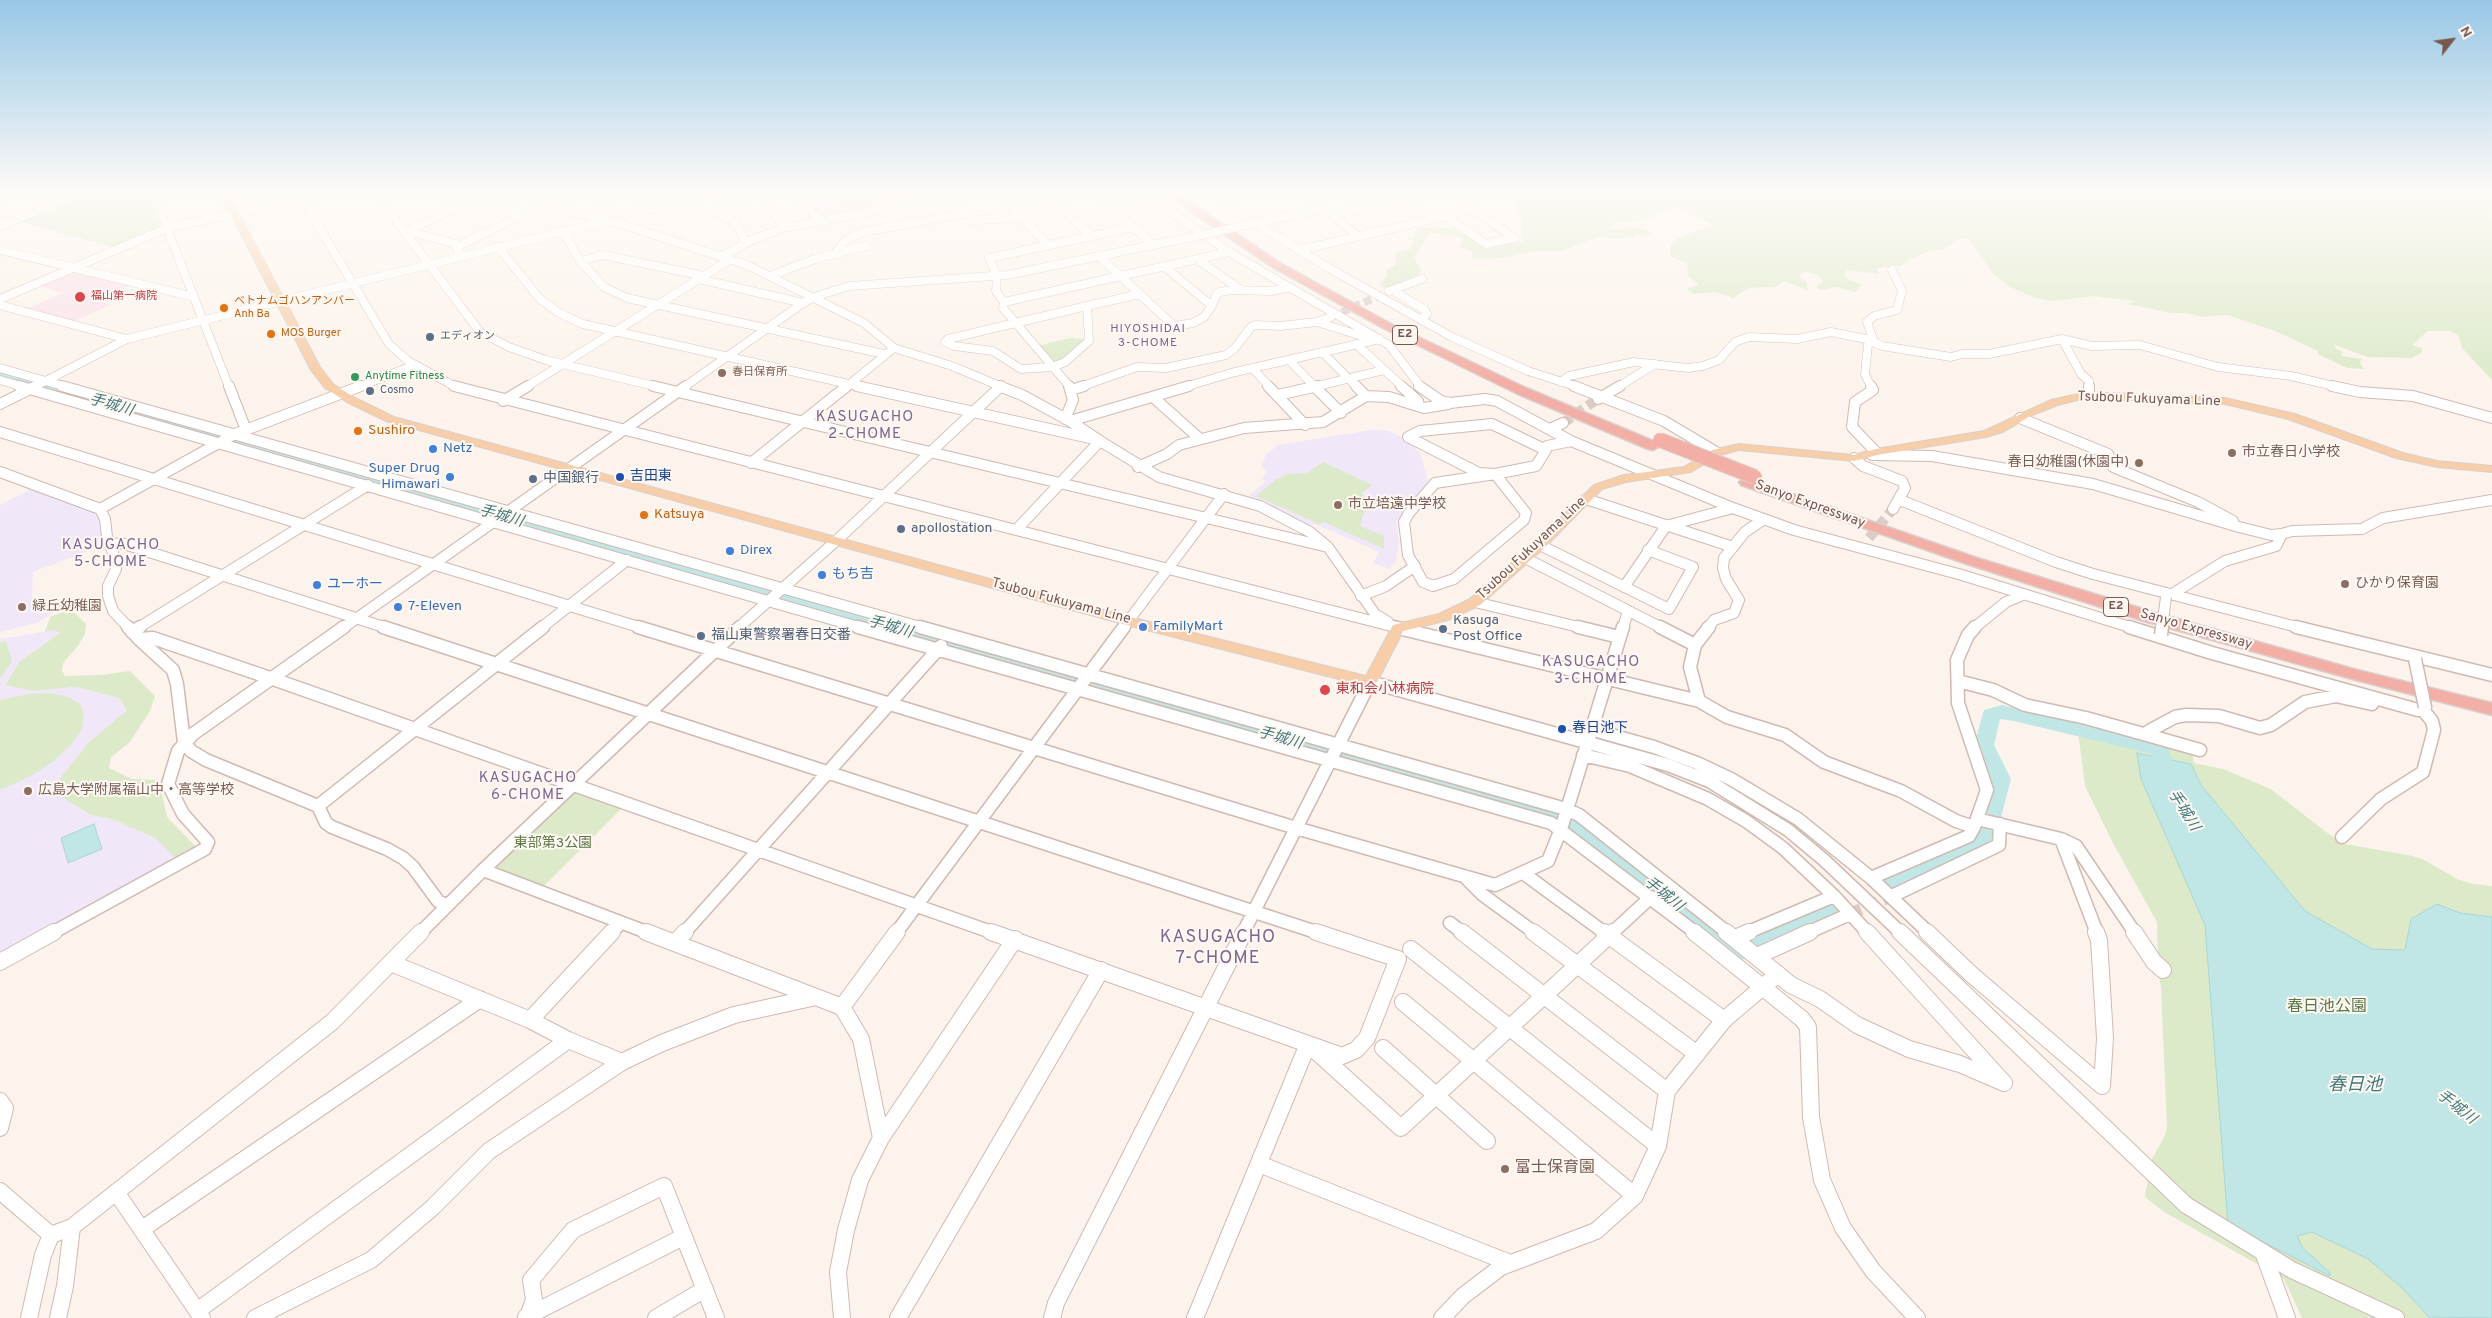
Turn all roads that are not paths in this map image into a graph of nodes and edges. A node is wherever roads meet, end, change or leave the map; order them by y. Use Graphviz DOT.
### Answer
graph roads {
  1 [pos="27,257"];
  2 [pos="101,257"];
  3 [pos="178,257"];
  4 [pos="257,257"];
  5 [pos="338,257"];
  6 [pos="422,257"];
  7 [pos="459,257"];
  8 [pos="505,257"];
  9 [pos="577,257"];
  10 [pos="595,257"];
  11 [pos="613,257"];
  12 [pos="724,257"];
  13 [pos="821,257"];
  14 [pos="996,257"];
  15 [pos="1100,257"];
  16 [pos="1209,257"];
  17 [pos="1236,257"];
  18 [pos="1263,257"];
  19 [pos="1278,257"];
  20 [pos="1310,257"];
  21 [pos="732,259"];
  22 [pos="1198,259"];
  23 [pos="580,261"];
  24 [pos="427,264"];
  25 [pos="1165,266"];
  26 [pos="75,268"];
  27 [pos="1892,270"];
  28 [pos="770,276"];
  29 [pos="997,276"];
  30 [pos="1122,277"];
  31 [pos="701,278"];
  32 [pos="1422,279"];
  33 [pos="354,283"];
  34 [pos="1288,288"];
  35 [pos="1242,290"];
  36 [pos="1140,294"];
  37 [pos="814,296"];
  38 [pos="194,297"];
  39 [pos="0,299"];
  40 [pos="281,301"];
  41 [pos="1004,302"];
  42 [pos="803,303"];
  43 [pos="659,304"];
  44 [pos="0,305"];
  45 [pos="1087,306"];
  46 [pos="1212,306"];
  47 [pos="1331,317"];
  48 [pos="1421,319"];
  49 [pos="203,320"];
  50 [pos="1317,322"];
  51 [pos="1016,323"];
  52 [pos="770,328"];
  53 [pos="616,331"];
  54 [pos="127,339"];
  55 [pos="1378,339"];
  56 [pos="2062,339"];
  57 [pos="1870,342"];
  58 [pos="1356,344"];
  59 [pos="894,348"];
  60 [pos="1322,352"];
  61 [pos="884,354"];
  62 [pos="729,356"];
  63 [pos="1289,360"];
  64 [pos="562,363"];
  65 [pos="1655,364"];
  66 [pos="415,365"];
  67 [pos="1113,365"];
  68 [pos="1053,367"];
  69 [pos="0,368"];
  70 [pos="1252,368"];
  71 [pos="1384,370"];
  72 [pos="1349,378"];
  73 [pos="0,380"];
  74 [pos="44,381"];
  75 [pos="1561,382"];
  76 [pos="849,383"];
  77 [pos="1001,386"];
  78 [pos="1314,386"];
  79 [pos="31,388"];
  80 [pos="1069,388"];
  81 [pos="681,390"];
  82 [pos="340,394"];
  83 [pos="1278,395"];
  84 [pos="1366,396"];
  85 [pos="2089,396"];
  86 [pos="1153,397"];
  87 [pos="1600,398"];
  88 [pos="503,401"];
  89 [pos="0,404"];
  90 [pos="1450,404"];
  91 [pos="1418,406"];
  92 [pos="974,411"];
  93 [pos="1341,413"];
  94 [pos="2020,418"];
  95 [pos="2492,418"];
  96 [pos="803,420"];
  97 [pos="1068,420"];
  98 [pos="1562,423"];
  99 [pos="1305,425"];
  100 [pos="1550,429"];
  101 [pos="624,430"];
  102 [pos="0,432"];
  103 [pos="238,433"];
  104 [pos="1200,439"];
  105 [pos="1100,441"];
  106 [pos="1571,441"];
  107 [pos="221,442"];
  108 [pos="1657,443"];
  109 [pos="1546,450"];
  110 [pos="931,452"];
  111 [pos="1716,452"];
  112 [pos="1871,453"];
  113 [pos="1854,458"];
  114 [pos="751,462"];
  115 [pos="1138,466"];
  116 [pos="569,469"];
  117 [pos="2492,469"];
  118 [pos="0,472"];
  119 [pos="1495,474"];
  120 [pos="1652,475"];
  121 [pos="154,479"];
  122 [pos="1751,480"];
  123 [pos="1060,484"];
  124 [pos="368,485"];
  125 [pos="1224,494"];
  126 [pos="884,496"];
  127 [pos="1586,500"];
  128 [pos="2492,500"];
  129 [pos="1732,508"];
  130 [pos="100,509"];
  131 [pos="503,516"];
  132 [pos="1205,518"];
  133 [pos="1764,519"];
  134 [pos="304,524"];
  135 [pos="1666,526"];
  136 [pos="2246,528"];
  137 [pos="1016,530"];
  138 [pos="2282,534"];
  139 [pos="836,541"];
  140 [pos="1540,545"];
  141 [pos="111,546"];
  142 [pos="1328,547"];
  143 [pos="1733,547"];
  144 [pos="1648,550"];
  145 [pos="1525,558"];
  146 [pos="627,560"];
  147 [pos="436,564"];
  148 [pos="1414,566"];
  149 [pos="1167,568"];
  150 [pos="224,575"];
  151 [pos="1624,587"];
  152 [pos="775,594"];
  153 [pos="2023,595"];
  154 [pos="1361,596"];
  155 [pos="2168,596"];
  156 [pos="1475,602"];
  157 [pos="570,605"];
  158 [pos="1628,611"];
  159 [pos="357,620"];
  160 [pos="1128,620"];
  161 [pos="1398,628"];
  162 [pos="136,635"];
  163 [pos="2160,636"];
  164 [pos="1619,637"];
  165 [pos="943,643"];
  166 [pos="1695,645"];
  167 [pos="716,649"];
  168 [pos="2416,658"];
  169 [pos="496,664"];
  170 [pos="2492,675"];
  171 [pos="273,679"];
  172 [pos="1607,679"];
  173 [pos="1958,681"];
  174 [pos="1082,682"];
  175 [pos="1370,682"];
  176 [pos="2492,699"];
  177 [pos="1699,701"];
  178 [pos="890,703"];
  179 [pos="2394,703"];
  180 [pos="2424,709"];
  181 [pos="2492,709"];
  182 [pos="648,714"];
  183 [pos="415,729"];
  184 [pos="2147,735"];
  185 [pos="184,742"];
  186 [pos="1587,742"];
  187 [pos="1034,747"];
  188 [pos="2200,750"];
  189 [pos="1334,752"];
  190 [pos="826,773"];
  191 [pos="573,785"];
  192 [pos="318,806"];
  193 [pos="1564,819"];
  194 [pos="979,822"];
  195 [pos="1978,822"];
  196 [pos="1998,824"];
  197 [pos="1296,828"];
  198 [pos="2342,837"];
  199 [pos="2061,839"];
  200 [pos="758,850"];
  201 [pos="483,870"];
  202 [pos="1523,873"];
  203 [pos="1463,875"];
  204 [pos="1872,878"];
  205 [pos="1834,896"];
  206 [pos="1892,896"];
  207 [pos="1651,897"];
  208 [pos="917,904"];
  209 [pos="446,905"];
  210 [pos="1253,912"];
  211 [pos="1850,914"];
  212 [pos="621,923"];
  213 [pos="1450,923"];
  214 [pos="1610,936"];
  215 [pos="1735,938"];
  216 [pos="1015,939"];
  217 [pos="676,943"];
  218 [pos="1411,949"];
  219 [pos="1757,956"];
  220 [pos="0,962"];
  221 [pos="391,963"];
  222 [pos="1577,965"];
  223 [pos="1101,970"];
  224 [pos="2163,970"];
  225 [pos="1778,974"];
  226 [pos="1763,987"];
  227 [pos="1544,994"];
  228 [pos="817,997"];
  229 [pos="480,999"];
  230 [pos="1403,1002"];
  231 [pos="842,1007"];
  232 [pos="1206,1007"];
  233 [pos="530,1020"];
  234 [pos="1724,1020"];
  235 [pos="1508,1028"];
  236 [pos="568,1040"];
  237 [pos="1308,1044"];
  238 [pos="1383,1048"];
  239 [pos="1697,1054"];
  240 [pos="1472,1061"];
  241 [pos="622,1062"];
  242 [pos="1667,1091"];
  243 [pos="1436,1095"];
  244 [pos="0,1101"];
  245 [pos="0,1128"];
  246 [pos="881,1138"];
  247 [pos="1487,1141"];
  248 [pos="1658,1146"];
  249 [pos="1259,1164"];
  250 [pos="0,1191"];
  251 [pos="116,1192"];
  252 [pos="1634,1196"];
  253 [pos="72,1227"];
  254 [pos="142,1229"];
  255 [pos="51,1235"];
  256 [pos="682,1237"];
  257 [pos="2263,1252"];
  258 [pos="1510,1263"];
  259 [pos="705,1289"];
  260 [pos="199,1314"];
  261 [pos="527,1317"];
  262 [pos="29,1318"];
  263 [pos="58,1318"];
  264 [pos="255,1318"];
  265 [pos="656,1318"];
  266 [pos="716,1318"];
  267 [pos="842,1318"];
  268 [pos="898,1318"];
  269 [pos="1052,1318"];
  270 [pos="1195,1318"];
  271 [pos="1442,1318"];
  272 [pos="1917,1318"];
  273 [pos="2287,1318"];
  274 [pos="2396,1318"];
  1 -- 26 [label="street"];
  2 -- 26 [label="street"];
  3 -- 38 [label="street"];
  4 -- 40 [label="main road, Tsubou Fukuyama Line"];
  5 -- 33 [label="street"];
  6 -- 24 [label="street"];
  7 -- 24 [label="street"];
  8 -- 53 [label="street"];
  9 -- 23 [label="street"];
  10 -- 23 [label="street"];
  11 -- 31 [label="street"];
  12 -- 21 [label="street"];
  13 -- 28 [label="street"];
  14 -- 29 [label="street"];
  15 -- 29 [label="street"];
  15 -- 30 [label="street"];
  16 -- 22 [label="street"];
  17 -- 34 [label="street"];
  18 -- 108 [label="highway, Sanyo Expressway / E2"];
  19 -- 108 [label="highway, Sanyo Expressway / E2"];
  20 -- 48 [label="street"];
  21 -- 28 [label="street"];
  21 -- 31 [label="street"];
  22 -- 25 [label="street"];
  22 -- 35 [label="street"];
  23 -- 43 [label="street"];
  24 -- 33 [label="street"];
  24 -- 64 [label="street"];
  25 -- 30 [label="street"];
  25 -- 46 [label="street"];
  26 -- 38 [label="street"];
  26 -- 39 [label="street"];
  27 -- 57 [label="street"];
  28 -- 37 [label="street"];
  29 -- 37 [label="street"];
  29 -- 41 [label="street"];
  30 -- 36 [label="street"];
  30 -- 41 [label="street"];
  31 -- 42 [label="street"];
  31 -- 43 [label="street"];
  32 -- 48 [label="street"];
  33 -- 40 [label="street"];
  33 -- 66 [label="street"];
  34 -- 35 [label="street"];
  34 -- 55 [label="street"];
  35 -- 46 [label="street"];
  36 -- 45 [label="street"];
  36 -- 46 [label="street"];
  37 -- 42 [label="street"];
  37 -- 59 [label="street"];
  38 -- 49 [label="street"];
  40 -- 49 [label="street"];
  40 -- 82 [label="main road, Tsubou Fukuyama Line"];
  41 -- 51 [label="street"];
  42 -- 52 [label="street"];
  43 -- 52 [label="street"];
  43 -- 53 [label="street"];
  44 -- 54 [label="street"];
  45 -- 51 [label="street"];
  45 -- 68 [label="street"];
  47 -- 50 [label="street"];
  48 -- 75 [label="street"];
  49 -- 54 [label="street"];
  49 -- 103 [label="street"];
  50 -- 55 [label="street"];
  50 -- 80 [label="street"];
  51 -- 68 [label="street"];
  51 -- 68 [label="street"];
  52 -- 61 [label="street"];
  52 -- 62 [label="street"];
  53 -- 62 [label="street"];
  53 -- 64 [label="street"];
  54 -- 74 [label="street"];
  55 -- 58 [label="street"];
  55 -- 90 [label="street"];
  56 -- 57 [label="street"];
  56 -- 85 [label="street"];
  56 -- 95 [label="street"];
  57 -- 65 [label="street"];
  57 -- 112 [label="street"];
  58 -- 60 [label="street"];
  58 -- 71 [label="street"];
  59 -- 61 [label="street"];
  59 -- 77 [label="street"];
  60 -- 63 [label="street"];
  60 -- 72 [label="street"];
  61 -- 76 [label="street"];
  62 -- 76 [label="street"];
  62 -- 81 [label="street"];
  63 -- 70 [label="street"];
  63 -- 78 [label="street"];
  64 -- 81 [label="street"];
  64 -- 88 [label="street"];
  65 -- 75 [label="street"];
  65 -- 87 [label="street"];
  66 -- 82 [label="street"];
  66 -- 88 [label="street"];
  67 -- 80 [label="street"];
  68 -- 80 [label="street"];
  69 -- 74 [label="street"];
  70 -- 83 [label="street"];
  70 -- 86 [label="street"];
  71 -- 72 [label="street"];
  71 -- 91 [label="street"];
  72 -- 78 [label="street"];
  72 -- 84 [label="street"];
  73 -- 79 [label="street"];
  74 -- 79 [label="street"];
  74 -- 103 [label="street"];
  75 -- 87 [label="street"];
  76 -- 92 [label="street"];
  76 -- 96 [label="street"];
  77 -- 92 [label="street"];
  77 -- 97 [label="street"];
  78 -- 83 [label="street"];
  78 -- 93 [label="street"];
  79 -- 89 [label="street"];
  79 -- 107 [label="street"];
  80 -- 97 [label="street"];
  81 -- 96 [label="street"];
  81 -- 101 [label="street"];
  82 -- 103 [label="street"];
  82 -- 116 [label="main road, Tsubou Fukuyama Line"];
  83 -- 99 [label="street"];
  84 -- 91 [label="street"];
  84 -- 93 [label="street"];
  85 -- 94 [label="main road, Tsubou Fukuyama Line"];
  85 -- 117 [label="main road, Tsubou Fukuyama Line"];
  86 -- 97 [label="street"];
  86 -- 104 [label="street"];
  87 -- 111 [label="street"];
  88 -- 101 [label="street"];
  90 -- 91 [label="street"];
  90 -- 100 [label="street"];
  92 -- 105 [label="street"];
  92 -- 110 [label="street"];
  93 -- 99 [label="street"];
  94 -- 112 [label="main road, Tsubou Fukuyama Line"];
  94 -- 136 [label="street"];
  96 -- 110 [label="street"];
  96 -- 114 [label="street"];
  97 -- 105 [label="street"];
  98 -- 100 [label="street"];
  99 -- 104 [label="street"];
  100 -- 106 [label="street"];
  101 -- 114 [label="street"];
  101 -- 116 [label="street"];
  102 -- 121 [label="street"];
  103 -- 107 [label="street"];
  103 -- 131 [label="street"];
  104 -- 115 [label="street"];
  105 -- 115 [label="street"];
  105 -- 123 [label="street"];
  106 -- 109 [label="street"];
  106 -- 120 [label="street"];
  107 -- 121 [label="street"];
  107 -- 124 [label="street"];
  108 -- 122 [label="highway, Sanyo Expressway / E2"];
  109 -- 119 [label="street"];
  109 -- 119 [label="street"];
  110 -- 123 [label="street"];
  110 -- 126 [label="street"];
  111 -- 113 [label="main road, Tsubou Fukuyama Line"];
  111 -- 120 [label="main road, Tsubou Fukuyama Line"];
  112 -- 113 [label="main road, Tsubou Fukuyama Line"];
  112 -- 136 [label="street"];
  113 -- 155 [label="street"];
  114 -- 126 [label="street"];
  115 -- 125 [label="street"];
  116 -- 131 [label="street"];
  116 -- 139 [label="main road, Tsubou Fukuyama Line"];
  118 -- 130 [label="street"];
  119 -- 148 [label="street"];
  119 -- 148 [label="street"];
  120 -- 127 [label="main road, Tsubou Fukuyama Line"];
  120 -- 129 [label="street"];
  121 -- 130 [label="street"];
  121 -- 134 [label="street"];
  122 -- 176 [label="highway, Sanyo Expressway / E2"];
  122 -- 181 [label="highway, Sanyo Expressway / E2"];
  123 -- 132 [label="street"];
  123 -- 137 [label="street"];
  124 -- 131 [label="street"];
  124 -- 134 [label="street"];
  125 -- 132 [label="street"];
  125 -- 142 [label="street"];
  126 -- 137 [label="street"];
  126 -- 139 [label="street"];
  127 -- 135 [label="street"];
  127 -- 140 [label="main road, Tsubou Fukuyama Line"];
  128 -- 138 [label="street"];
  129 -- 133 [label="street"];
  129 -- 135 [label="street"];
  130 -- 141 [label="street"];
  131 -- 146 [label="street"];
  131 -- 147 [label="street"];
  131 -- 152 [label="street"];
  132 -- 142 [label="street"];
  132 -- 149 [label="street"];
  133 -- 143 [label="street"];
  133 -- 153 [label="street"];
  134 -- 147 [label="street"];
  134 -- 150 [label="street"];
  135 -- 143 [label="street"];
  135 -- 144 [label="street"];
  136 -- 138 [label="street"];
  137 -- 149 [label="street"];
  138 -- 155 [label="street"];
  139 -- 152 [label="street"];
  139 -- 160 [label="main road, Tsubou Fukuyama Line"];
  140 -- 145 [label="main road, Tsubou Fukuyama Line"];
  140 -- 151 [label="street"];
  141 -- 150 [label="street"];
  141 -- 162 [label="street"];
  142 -- 154 [label="street"];
  143 -- 166 [label="street"];
  144 -- 151 [label="street"];
  144 -- 151 [label="street"];
  145 -- 156 [label="main road, Tsubou Fukuyama Line"];
  145 -- 158 [label="street"];
  146 -- 152 [label="street"];
  146 -- 157 [label="street"];
  147 -- 157 [label="street"];
  147 -- 159 [label="street"];
  148 -- 154 [label="street"];
  149 -- 160 [label="street"];
  149 -- 161 [label="street"];
  150 -- 159 [label="street"];
  150 -- 162 [label="street"];
  152 -- 165 [label="street"];
  152 -- 165 [label="street"];
  152 -- 167 [label="street"];
  153 -- 163 [label="street"];
  153 -- 173 [label="street"];
  154 -- 161 [label="street"];
  155 -- 163 [label="street, bridge"];
  155 -- 168 [label="street"];
  156 -- 161 [label="main road, Tsubou Fukuyama Line"];
  156 -- 164 [label="street"];
  157 -- 167 [label="street"];
  157 -- 169 [label="street"];
  158 -- 164 [label="street"];
  158 -- 166 [label="street"];
  159 -- 169 [label="street"];
  159 -- 171 [label="street"];
  160 -- 174 [label="street"];
  160 -- 175 [label="main road, Tsubou Fukuyama Line"];
  161 -- 172 [label="street"];
  161 -- 175 [label="main road"];
  162 -- 171 [label="street"];
  162 -- 185 [label="street"];
  163 -- 179 [label="street"];
  164 -- 172 [label="street"];
  165 -- 174 [label="street"];
  165 -- 174 [label="street"];
  165 -- 178 [label="street"];
  166 -- 177 [label="street"];
  167 -- 178 [label="street"];
  167 -- 182 [label="street"];
  168 -- 170 [label="street"];
  168 -- 180 [label="street, bridge"];
  169 -- 182 [label="street"];
  169 -- 183 [label="street"];
  171 -- 183 [label="street"];
  171 -- 185 [label="street"];
  172 -- 177 [label="street"];
  172 -- 186 [label="street"];
  173 -- 184 [label="street"];
  173 -- 195 [label="street"];
  174 -- 187 [label="street"];
  174 -- 189 [label="street"];
  174 -- 189 [label="street"];
  175 -- 186 [label="street"];
  175 -- 189 [label="street"];
  177 -- 195 [label="street"];
  178 -- 187 [label="street"];
  178 -- 190 [label="street"];
  179 -- 180 [label="street"];
  179 -- 184 [label="street"];
  180 -- 198 [label="street"];
  182 -- 190 [label="street"];
  182 -- 191 [label="street"];
  183 -- 191 [label="street"];
  183 -- 192 [label="street"];
  184 -- 188 [label="street"];
  185 -- 192 [label="street"];
  185 -- 220 [label="street"];
  186 -- 193 [label="street"];
  186 -- 204 [label="street"];
  186 -- 205 [label="street"];
  186 -- 257 [label="street"];
  187 -- 194 [label="street"];
  187 -- 197 [label="street"];
  189 -- 193 [label="street"];
  189 -- 193 [label="street"];
  189 -- 197 [label="street"];
  190 -- 194 [label="street"];
  190 -- 200 [label="street"];
  191 -- 200 [label="street"];
  191 -- 201 [label="street"];
  192 -- 209 [label="street"];
  193 -- 202 [label="street"];
  193 -- 207 [label="street"];
  193 -- 215 [label="street"];
  194 -- 208 [label="street"];
  194 -- 210 [label="street"];
  195 -- 196 [label="street"];
  195 -- 204 [label="street"];
  196 -- 199 [label="street"];
  196 -- 206 [label="street"];
  197 -- 203 [label="street"];
  197 -- 210 [label="street"];
  199 -- 206 [label="street"];
  199 -- 224 [label="street"];
  200 -- 208 [label="street"];
  200 -- 217 [label="street"];
  201 -- 209 [label="street"];
  201 -- 212 [label="street"];
  202 -- 203 [label="street"];
  202 -- 214 [label="street"];
  203 -- 222 [label="street"];
  204 -- 206 [label="street"];
  205 -- 211 [label="street"];
  205 -- 215 [label="street"];
  207 -- 214 [label="street"];
  207 -- 226 [label="street"];
  208 -- 216 [label="street"];
  208 -- 231 [label="street"];
  209 -- 221 [label="street"];
  210 -- 232 [label="street"];
  210 -- 237 [label="street"];
  211 -- 219 [label="street"];
  211 -- 225 [label="street"];
  212 -- 217 [label="street"];
  212 -- 233 [label="street"];
  213 -- 227 [label="street"];
  214 -- 222 [label="street"];
  214 -- 234 [label="street"];
  215 -- 219 [label="street"];
  216 -- 223 [label="street"];
  216 -- 246 [label="street"];
  217 -- 228 [label="street"];
  218 -- 235 [label="street"];
  219 -- 225 [label="street"];
  221 -- 229 [label="street"];
  221 -- 251 [label="street"];
  222 -- 227 [label="street"];
  222 -- 239 [label="street"];
  223 -- 232 [label="street"];
  223 -- 268 [label="street"];
  225 -- 226 [label="street"];
  226 -- 234 [label="street"];
  226 -- 272 [label="street"];
  227 -- 235 [label="street"];
  227 -- 242 [label="street"];
  228 -- 231 [label="street"];
  228 -- 241 [label="street"];
  229 -- 233 [label="street"];
  229 -- 254 [label="street"];
  230 -- 240 [label="street"];
  231 -- 246 [label="street"];
  232 -- 237 [label="street"];
  232 -- 269 [label="street"];
  233 -- 236 [label="street"];
  234 -- 239 [label="street"];
  235 -- 240 [label="street"];
  235 -- 248 [label="street"];
  236 -- 241 [label="street"];
  236 -- 260 [label="street"];
  237 -- 243 [label="street"];
  237 -- 249 [label="street"];
  238 -- 243 [label="street"];
  239 -- 242 [label="street"];
  240 -- 243 [label="street"];
  240 -- 252 [label="street"];
  241 -- 264 [label="street"];
  242 -- 248 [label="street"];
  243 -- 247 [label="street"];
  244 -- 245 [label="street"];
  246 -- 267 [label="street"];
  248 -- 252 [label="street"];
  249 -- 258 [label="street"];
  249 -- 270 [label="street"];
  250 -- 255 [label="street"];
  251 -- 253 [label="street"];
  251 -- 254 [label="street"];
  252 -- 258 [label="street"];
  253 -- 255 [label="street"];
  253 -- 263 [label="street"];
  254 -- 260 [label="street"];
  255 -- 262 [label="street"];
  256 -- 259 [label="street"];
  256 -- 261 [label="street"];
  256 -- 261 [label="street"];
  257 -- 273 [label="street"];
  257 -- 274 [label="street"];
  258 -- 271 [label="street"];
  259 -- 265 [label="street"];
  259 -- 266 [label="street"];
}
